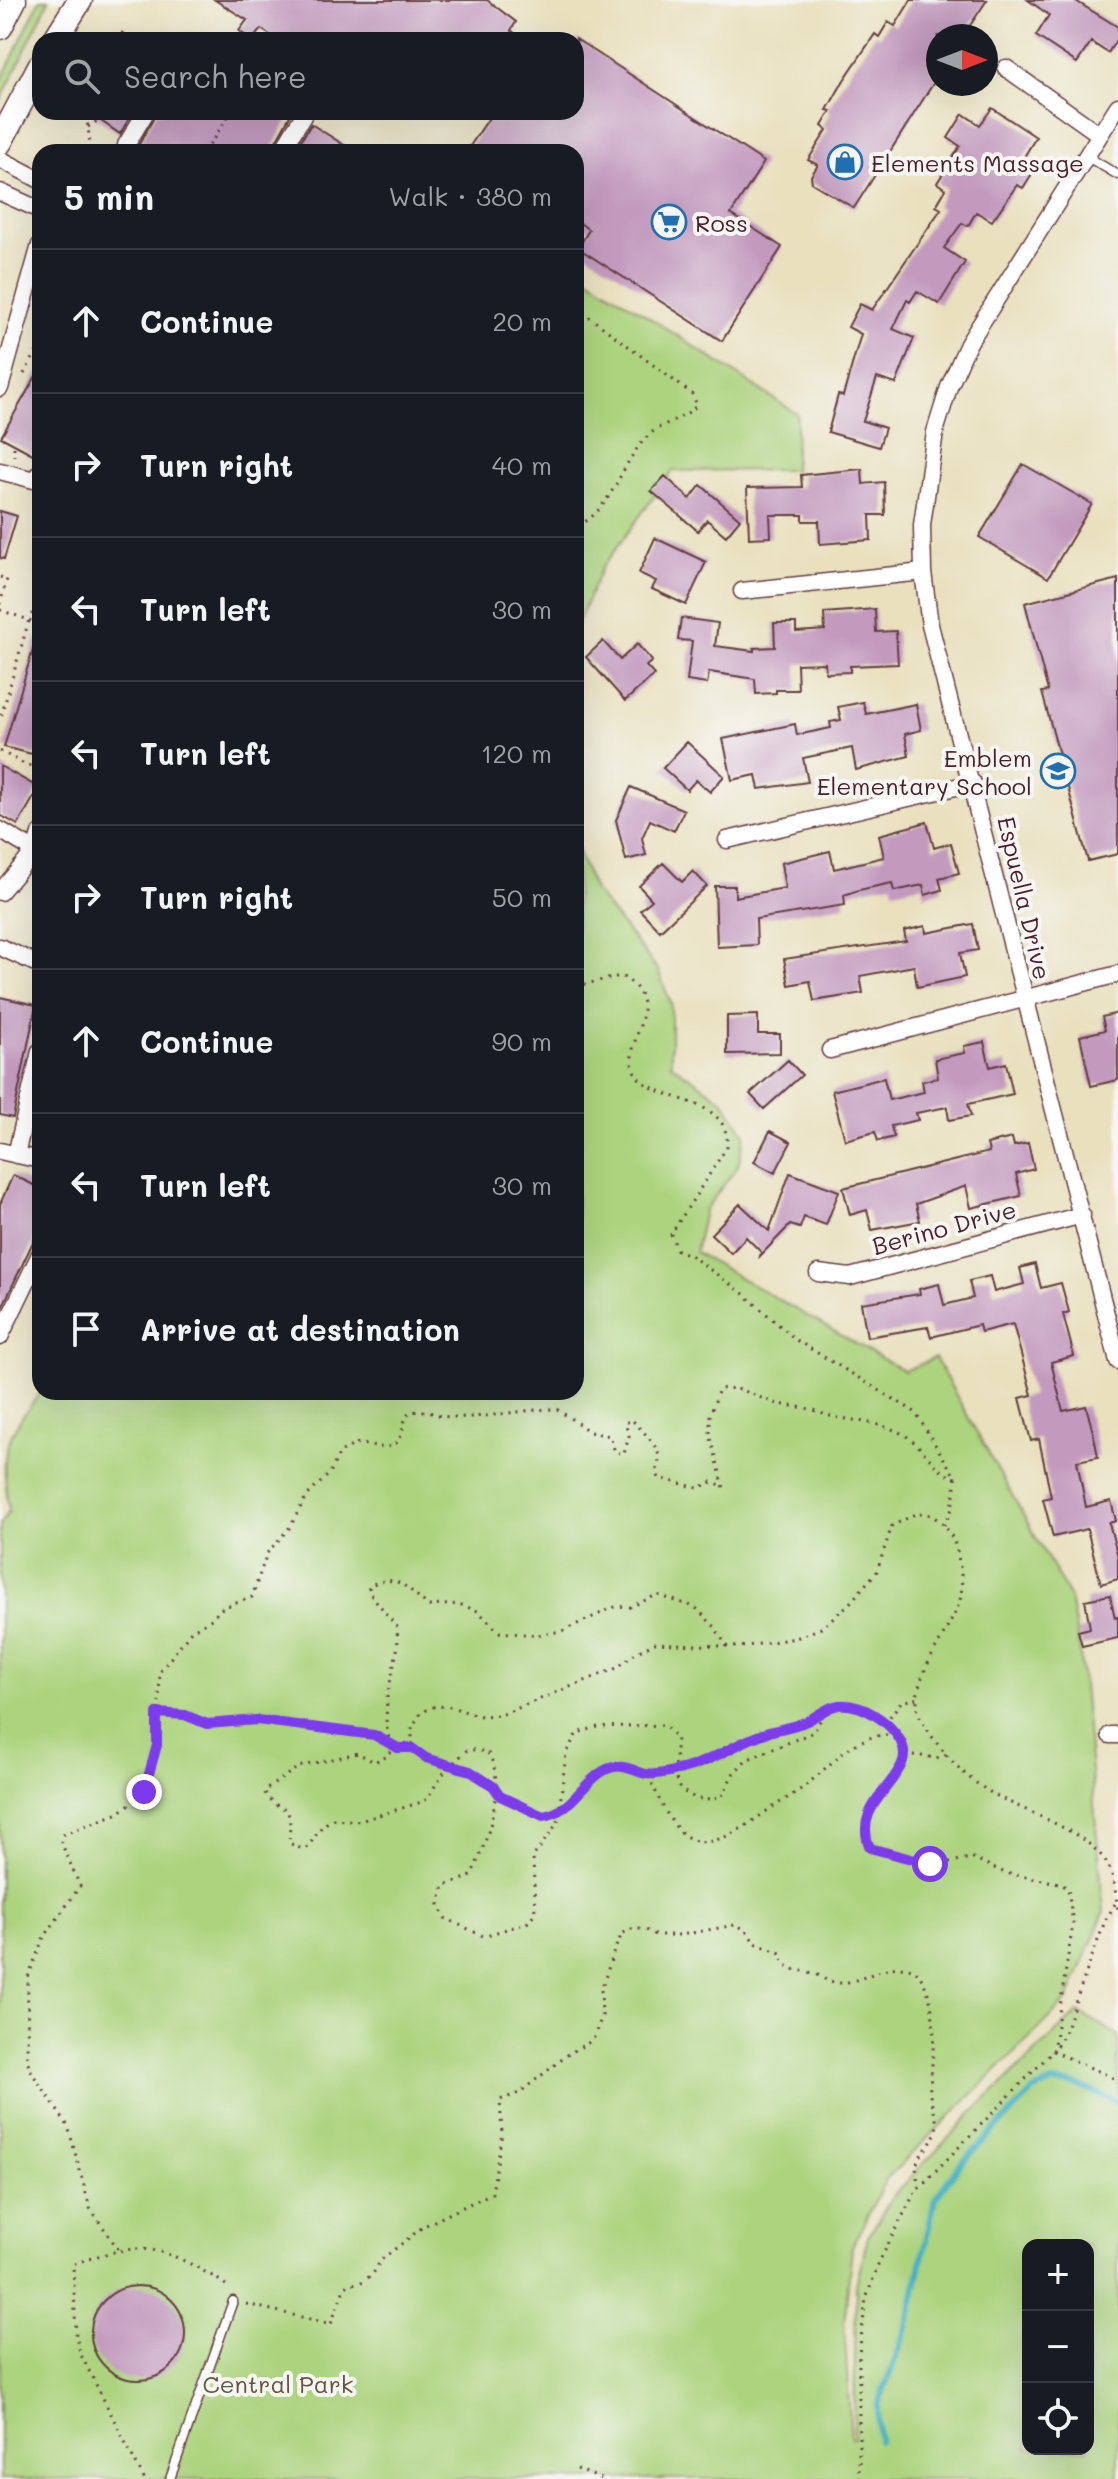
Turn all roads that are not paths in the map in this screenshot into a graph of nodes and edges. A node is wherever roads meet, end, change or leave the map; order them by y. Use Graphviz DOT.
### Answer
graph roads {
  1 [pos="14,0"];
  2 [pos="80,0"];
  3 [pos="0,27"];
  4 [pos="60,32"];
  5 [pos="1006,68"];
  6 [pos="32,81"];
  7 [pos="1118,106"];
  8 [pos="142,120"];
  9 [pos="301,120"];
  10 [pos="1099,134"];
  11 [pos="0,142"];
  12 [pos="130,144"];
  13 [pos="286,144"];
  14 [pos="1086,156"];
  15 [pos="0,159"];
  16 [pos="1118,175"];
  17 [pos="32,176"];
  18 [pos="0,192"];
  19 [pos="32,206"];
  20 [pos="32,274"];
  21 [pos="0,388"];
  22 [pos="0,471"];
  23 [pos="32,479"];
  24 [pos="923,572"];
  25 [pos="742,591"];
  26 [pos="973,783"];
  27 [pos="0,830"];
  28 [pos="727,840"];
  29 [pos="32,849"];
  30 [pos="32,855"];
  31 [pos="0,892"];
  32 [pos="0,947"];
  33 [pos="32,961"];
  34 [pos="1118,974"];
  35 [pos="1024,997"];
  36 [pos="830,1050"];
  37 [pos="32,1076"];
  38 [pos="8,1153"];
  39 [pos="32,1158"];
  40 [pos="1082,1215"];
  41 [pos="32,1271"];
  42 [pos="818,1273"];
  43 [pos="0,1337"];
  44 [pos="1118,1361"];
  45 [pos="233,2301"];
  46 [pos="170,2479"];
  1 -- 3 [label="main road"];
  2 -- 4 [label="main road"];
  5 -- 10 [label="street"];
  6 -- 11 [label="main road"];
  7 -- 10 [label="street, Espuella Drive"];
  8 -- 12 [label="street"];
  9 -- 13 [label="street"];
  10 -- 14 [label="street, Espuella Drive"];
  14 -- 16 [label="lane"];
  14 -- 24 [label="street, Espuella Drive"];
  15 -- 17 [label="street"];
  18 -- 19 [label="street"];
  20 -- 21 [label="street"];
  22 -- 23 [label="street"];
  24 -- 25 [label="street"];
  24 -- 26 [label="street, Espuella Drive"];
  26 -- 28 [label="street"];
  26 -- 35 [label="street, Espuella Drive"];
  27 -- 29 [label="street"];
  30 -- 31 [label="street"];
  32 -- 33 [label="street"];
  34 -- 35 [label="street"];
  35 -- 36 [label="street"];
  35 -- 40 [label="street, Espuella Drive"];
  37 -- 38 [label="street"];
  38 -- 39 [label="street"];
  40 -- 42 [label="street, Berino Drive"];
  40 -- 44 [label="street, Espuella Drive"];
  41 -- 43 [label="street"];
  45 -- 46 [label="lane"];
}
